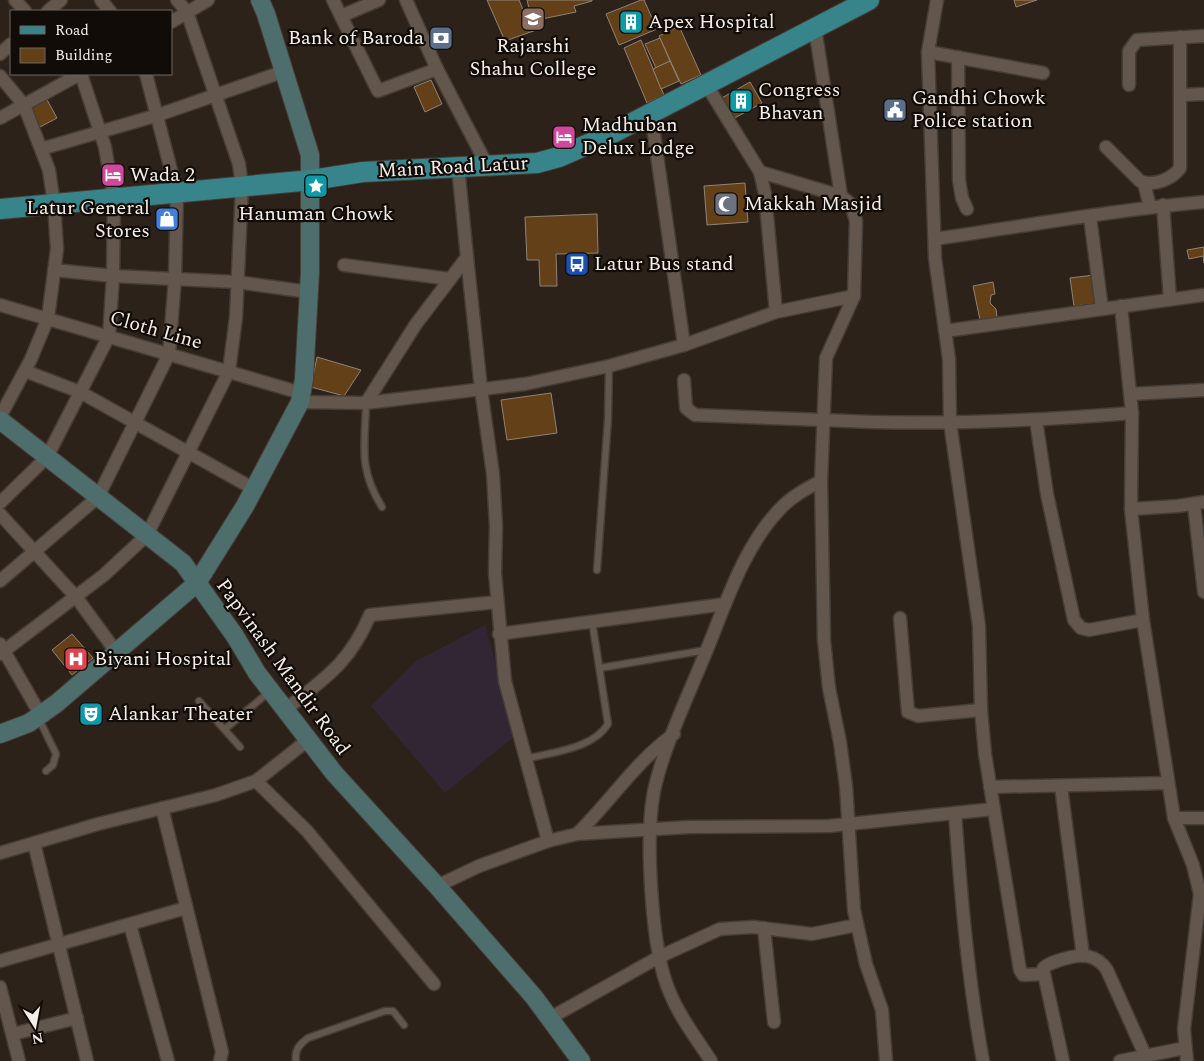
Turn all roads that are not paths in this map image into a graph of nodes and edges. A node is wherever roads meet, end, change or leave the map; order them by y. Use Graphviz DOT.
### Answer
graph roads {
  1 [pos="15,0"];
  2 [pos="61,0"];
  3 [pos="101,0"];
  4 [pos="177,0"];
  5 [pos="208,0"];
  6 [pos="260,0"];
  7 [pos="333,0"];
  8 [pos="379,0"];
  9 [pos="406,0"];
  10 [pos="869,0"];
  11 [pos="937,0"];
  12 [pos="24,10"];
  13 [pos="49,10"];
  14 [pos="109,10"];
  15 [pos="187,12"];
  16 [pos="341,16"];
  17 [pos="172,21"];
  18 [pos="815,28"];
  19 [pos="1204,36"];
  20 [pos="1180,37"];
  21 [pos="10,45"];
  22 [pos="928,52"];
  23 [pos="0,54"];
  24 [pos="958,57"];
  25 [pos="437,69"];
  26 [pos="285,71"];
  27 [pos="1043,73"];
  28 [pos="79,75"];
  29 [pos="81,75"];
  30 [pos="146,75"];
  31 [pos="0,76"];
  32 [pos="706,84"];
  33 [pos="1129,85"];
  34 [pos="1204,94"];
  35 [pos="214,95"];
  36 [pos="1180,96"];
  37 [pos="24,105"];
  38 [pos="651,113"];
  39 [pos="158,115"];
  40 [pos="0,118"];
  41 [pos="100,133"];
  42 [pos="1106,147"];
  43 [pos="41,149"];
  44 [pos="458,167"];
  45 [pos="488,167"];
  46 [pos="760,172"];
  47 [pos="312,180"];
  48 [pos="1144,183"];
  49 [pos="242,186"];
  50 [pos="177,193"];
  51 [pos="841,196"];
  52 [pos="114,199"];
  53 [pos="1204,202"];
  54 [pos="54,204"];
  55 [pos="1156,206"];
  56 [pos="0,209"];
  57 [pos="967,209"];
  58 [pos="1090,217"];
  59 [pos="935,239"];
  60 [pos="467,257"];
  61 [pos="344,265"];
  62 [pos="54,270"];
  63 [pos="114,276"];
  64 [pos="175,278"];
  65 [pos="450,280"];
  66 [pos="237,282"];
  67 [pos="309,292"];
  68 [pos="1204,295"];
  69 [pos="854,296"];
  70 [pos="1170,299"];
  71 [pos="0,305"];
  72 [pos="1121,306"];
  73 [pos="1102,309"];
  74 [pos="776,312"];
  75 [pos="48,318"];
  76 [pos="945,331"];
  77 [pos="109,336"];
  78 [pos="684,346"];
  79 [pos="169,354"];
  80 [pos="609,366"];
  81 [pos="25,371"];
  82 [pos="229,371"];
  83 [pos="684,380"];
  84 [pos="481,389"];
  85 [pos="1204,390"];
  86 [pos="80,392"];
  87 [pos="1131,394"];
  88 [pos="300,397"];
  89 [pos="366,403"];
  90 [pos="1132,413"];
  91 [pos="0,418"];
  92 [pos="822,419"];
  93 [pos="1036,420"];
  94 [pos="950,422"];
  95 [pos="135,423"];
  96 [pos="189,452"];
  97 [pos="48,457"];
  98 [pos="821,482"];
  99 [pos="254,489"];
  100 [pos="98,497"];
  101 [pos="0,503"];
  102 [pos="1199,503"];
  103 [pos="382,507"];
  104 [pos="1131,509"];
  105 [pos="0,514"];
  106 [pos="147,535"];
  107 [pos="34,552"];
  108 [pos="597,570"];
  109 [pos="0,581"];
  110 [pos="197,583"];
  111 [pos="1204,592"];
  112 [pos="76,597"];
  113 [pos="497,602"];
  114 [pos="725,604"];
  115 [pos="900,618"];
  116 [pos="1143,620"];
  117 [pos="592,621"];
  118 [pos="499,634"];
  119 [pos="707,649"];
  120 [pos="2,650"];
  121 [pos="117,653"];
  122 [pos="600,668"];
  123 [pos="270,691"];
  124 [pos="199,701"];
  125 [pos="285,710"];
  126 [pos="980,710"];
  127 [pos="39,715"];
  128 [pos="225,729"];
  129 [pos="0,734"];
  130 [pos="674,734"];
  131 [pos="308,740"];
  132 [pos="240,747"];
  133 [pos="524,759"];
  134 [pos="46,770"];
  135 [pos="256,781"];
  136 [pos="1168,784"];
  137 [pos="1061,786"];
  138 [pos="990,787"];
  139 [pos="162,808"];
  140 [pos="994,809"];
  141 [pos="955,813"];
  142 [pos="1174,818"];
  143 [pos="1204,818"];
  144 [pos="849,825"];
  145 [pos="651,829"];
  146 [pos="577,834"];
  147 [pos="548,841"];
  148 [pos="34,843"];
  149 [pos="0,853"];
  150 [pos="437,886"];
  151 [pos="1202,892"];
  152 [pos="186,908"];
  153 [pos="130,925"];
  154 [pos="857,925"];
  155 [pos="764,928"];
  156 [pos="59,946"];
  157 [pos="1083,956"];
  158 [pos="659,957"];
  159 [pos="0,961"];
  160 [pos="1043,974"];
  161 [pos="434,984"];
  162 [pos="0,987"];
  163 [pos="77,1018"];
  164 [pos="550,1018"];
  165 [pos="774,1022"];
  166 [pos="404,1025"];
  167 [pos="12,1034"];
  168 [pos="1145,1054"];
  169 [pos="1186,1055"];
  170 [pos="20,1061"];
  171 [pos="87,1061"];
  172 [pos="168,1061"];
  173 [pos="220,1061"];
  174 [pos="296,1061"];
  175 [pos="581,1061"];
  176 [pos="711,1061"];
  177 [pos="886,1061"];
  178 [pos="983,1061"];
  179 [pos="1063,1061"];
  180 [pos="1120,1061"];
  1 -- 12 [label="street"];
  2 -- 13 [label="street"];
  3 -- 14 [label="street"];
  4 -- 15 [label="street"];
  5 -- 15 [label="street"];
  6 -- 26 [label="street"];
  7 -- 16 [label="street"];
  8 -- 16 [label="street"];
  9 -- 25 [label="street"];
  10 -- 18 [label="main road, Main Road Latur"];
  11 -- 22 [label="street"];
  15 -- 17 [label="street"];
  15 -- 35 [label="street"];
  16 -- 25 [label="street"];
  18 -- 32 [label="main road, Main Road Latur"];
  18 -- 51 [label="street"];
  19 -- 20 [label="street"];
  20 -- 33 [label="street"];
  20 -- 36 [label="street"];
  21 -- 23 [label="street"];
  22 -- 24 [label="street"];
  22 -- 59 [label="street"];
  24 -- 27 [label="street"];
  24 -- 57 [label="street"];
  25 -- 45 [label="street"];
  26 -- 35 [label="street"];
  26 -- 47 [label="street"];
  28 -- 37 [label="street"];
  29 -- 41 [label="street"];
  30 -- 39 [label="street"];
  31 -- 37 [label="street"];
  32 -- 38 [label="main road, Main Road Latur"];
  32 -- 46 [label="street"];
  34 -- 36 [label="street"];
  35 -- 39 [label="street"];
  35 -- 49 [label="street"];
  36 -- 48 [label="street"];
  37 -- 40 [label="street"];
  37 -- 43 [label="street"];
  38 -- 45 [label="main road, Main Road Latur"];
  38 -- 78 [label="street"];
  39 -- 41 [label="street"];
  39 -- 50 [label="street"];
  41 -- 43 [label="street"];
  41 -- 52 [label="street"];
  42 -- 48 [label="street"];
  43 -- 54 [label="street"];
  44 -- 45 [label="main road, Main Road Latur"];
  44 -- 47 [label="main road, Main Road Latur"];
  44 -- 60 [label="street"];
  46 -- 51 [label="street"];
  46 -- 74 [label="street"];
  47 -- 49 [label="main road, Main Road Latur"];
  47 -- 67 [label="street"];
  48 -- 55 [label="street"];
  49 -- 50 [label="main road, Main Road Latur"];
  49 -- 66 [label="street"];
  50 -- 52 [label="main road, Main Road Latur"];
  50 -- 64 [label="street"];
  51 -- 69 [label="street"];
  52 -- 54 [label="main road, Main Road Latur"];
  52 -- 63 [label="street"];
  53 -- 55 [label="street"];
  54 -- 56 [label="main road, Main Road Latur"];
  54 -- 62 [label="street"];
  55 -- 58 [label="street"];
  55 -- 70 [label="street"];
  58 -- 59 [label="street"];
  58 -- 73 [label="street"];
  59 -- 76 [label="street"];
  60 -- 65 [label="street"];
  60 -- 84 [label="street"];
  61 -- 65 [label="street"];
  62 -- 63 [label="street"];
  62 -- 75 [label="street"];
  63 -- 64 [label="street"];
  63 -- 77 [label="street"];
  64 -- 66 [label="street"];
  64 -- 79 [label="street"];
  65 -- 89 [label="street"];
  66 -- 67 [label="street"];
  66 -- 82 [label="street"];
  67 -- 88 [label="street"];
  68 -- 70 [label="street"];
  69 -- 74 [label="street, Cloth Line"];
  69 -- 92 [label="street"];
  70 -- 72 [label="street"];
  71 -- 75 [label="street, Cloth Line"];
  72 -- 73 [label="street"];
  72 -- 87 [label="street"];
  73 -- 76 [label="street"];
  74 -- 78 [label="street, Cloth Line"];
  75 -- 77 [label="street, Cloth Line"];
  75 -- 81 [label="street"];
  76 -- 94 [label="street"];
  77 -- 79 [label="street, Cloth Line"];
  77 -- 86 [label="street"];
  78 -- 80 [label="street, Cloth Line"];
  79 -- 82 [label="street, Cloth Line"];
  79 -- 95 [label="street"];
  80 -- 84 [label="street, Cloth Line"];
  80 -- 108 [label="lane"];
  81 -- 86 [label="street"];
  81 -- 91 [label="street"];
  82 -- 88 [label="street, Cloth Line"];
  82 -- 96 [label="street"];
  83 -- 92 [label="street"];
  84 -- 89 [label="street, Cloth Line"];
  84 -- 113 [label="street"];
  85 -- 87 [label="street"];
  86 -- 95 [label="street"];
  86 -- 97 [label="street"];
  87 -- 90 [label="street"];
  88 -- 89 [label="street, Cloth Line"];
  88 -- 99 [label="street"];
  89 -- 103 [label="lane"];
  90 -- 93 [label="street"];
  90 -- 104 [label="street"];
  91 -- 97 [label="street, Papvinash Mandir Road"];
  92 -- 94 [label="street"];
  92 -- 98 [label="street"];
  93 -- 94 [label="street"];
  93 -- 116 [label="street"];
  94 -- 126 [label="street"];
  95 -- 96 [label="street"];
  95 -- 100 [label="street"];
  96 -- 99 [label="street"];
  96 -- 106 [label="street"];
  97 -- 100 [label="street, Papvinash Mandir Road"];
  97 -- 101 [label="street"];
  98 -- 114 [label="street"];
  98 -- 144 [label="street"];
  99 -- 110 [label="street"];
  100 -- 106 [label="street, Papvinash Mandir Road"];
  100 -- 107 [label="street"];
  102 -- 104 [label="street"];
  102 -- 111 [label="street"];
  104 -- 116 [label="street"];
  105 -- 107 [label="street"];
  106 -- 110 [label="street, Papvinash Mandir Road"];
  106 -- 112 [label="street"];
  107 -- 109 [label="street"];
  107 -- 112 [label="street"];
  110 -- 121 [label="street"];
  110 -- 123 [label="street, Papvinash Mandir Road"];
  112 -- 120 [label="street"];
  112 -- 121 [label="street"];
  113 -- 118 [label="street"];
  113 -- 125 [label="street"];
  114 -- 117 [label="street"];
  114 -- 119 [label="street"];
  115 -- 126 [label="street"];
  116 -- 136 [label="street"];
  117 -- 118 [label="street"];
  117 -- 122 [label="lane"];
  118 -- 133 [label="street"];
  119 -- 122 [label="lane"];
  119 -- 130 [label="street"];
  120 -- 127 [label="street"];
  121 -- 127 [label="street"];
  122 -- 133 [label="lane"];
  123 -- 125 [label="street, Papvinash Mandir Road"];
  123 -- 128 [label="lane"];
  124 -- 128 [label="lane"];
  125 -- 131 [label="street, Papvinash Mandir Road"];
  126 -- 138 [label="street"];
  127 -- 129 [label="street"];
  127 -- 134 [label="lane"];
  128 -- 132 [label="lane"];
  130 -- 145 [label="street"];
  130 -- 146 [label="street"];
  131 -- 135 [label="street"];
  131 -- 150 [label="street, Papvinash Mandir Road"];
  133 -- 147 [label="street"];
  135 -- 139 [label="street"];
  135 -- 161 [label="street"];
  136 -- 137 [label="street"];
  136 -- 142 [label="street"];
  137 -- 138 [label="street"];
  137 -- 157 [label="street"];
  138 -- 140 [label="street"];
  139 -- 148 [label="street"];
  139 -- 152 [label="street"];
  140 -- 141 [label="street"];
  140 -- 160 [label="street"];
  141 -- 144 [label="street"];
  141 -- 178 [label="street"];
  142 -- 143 [label="street"];
  142 -- 151 [label="street"];
  144 -- 145 [label="street"];
  144 -- 154 [label="street"];
  145 -- 146 [label="street"];
  145 -- 158 [label="street"];
  146 -- 147 [label="street"];
  147 -- 150 [label="street"];
  148 -- 149 [label="street"];
  148 -- 156 [label="street"];
  150 -- 164 [label="street, Papvinash Mandir Road"];
  151 -- 169 [label="street"];
  152 -- 153 [label="street"];
  152 -- 173 [label="street"];
  153 -- 156 [label="street"];
  153 -- 172 [label="street"];
  154 -- 155 [label="street"];
  154 -- 177 [label="street"];
  155 -- 158 [label="street"];
  155 -- 165 [label="street"];
  156 -- 159 [label="street"];
  156 -- 163 [label="street"];
  157 -- 160 [label="street"];
  157 -- 168 [label="street"];
  158 -- 164 [label="street"];
  158 -- 176 [label="street"];
  160 -- 179 [label="street"];
  162 -- 167 [label="street"];
  163 -- 167 [label="street"];
  163 -- 171 [label="street"];
  164 -- 175 [label="street, Papvinash Mandir Road"];
  166 -- 174 [label="lane"];
  167 -- 170 [label="street"];
  168 -- 169 [label="street"];
  168 -- 180 [label="street"];
}
